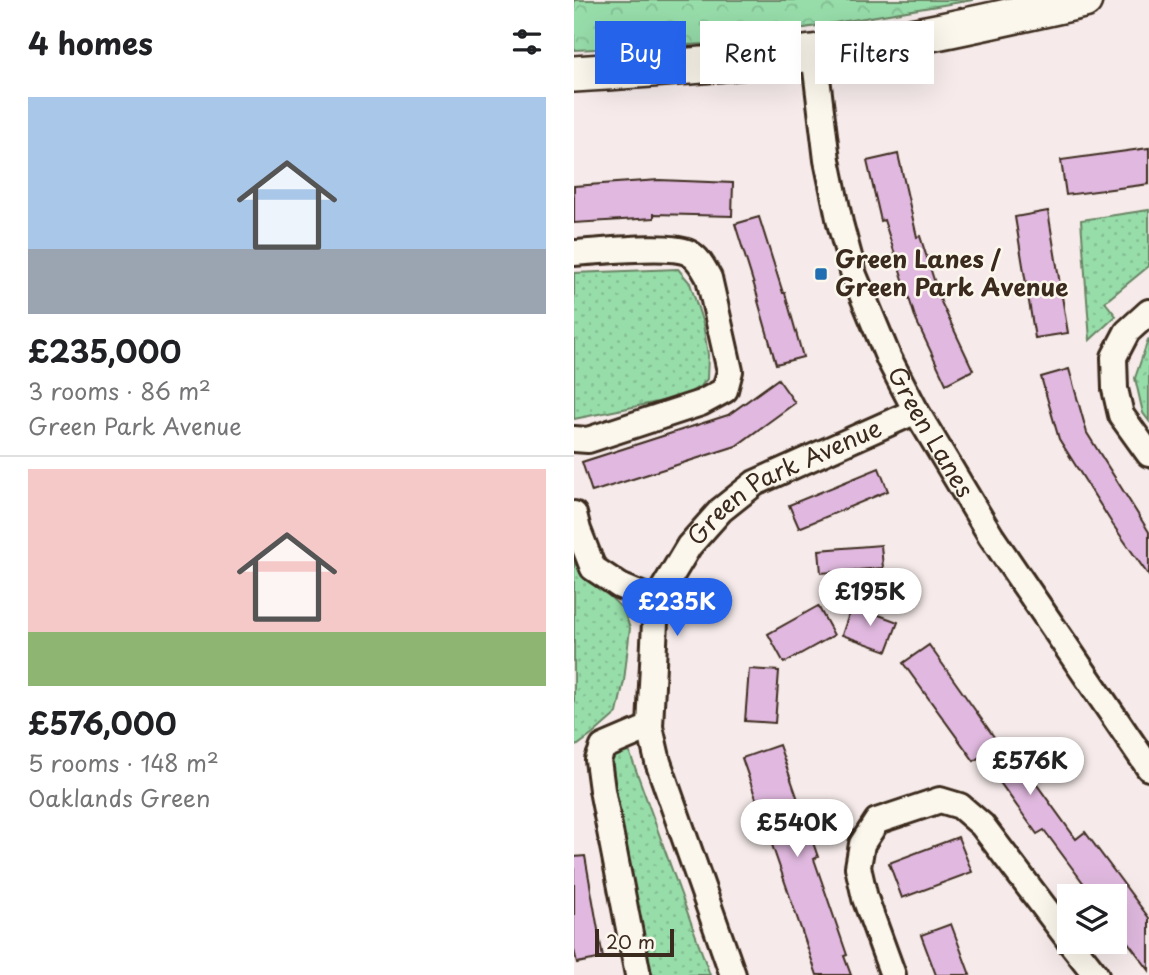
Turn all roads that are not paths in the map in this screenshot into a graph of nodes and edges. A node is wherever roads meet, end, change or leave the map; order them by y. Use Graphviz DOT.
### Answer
graph roads {
  1 [pos="1084,0"];
  2 [pos="814,53"];
  3 [pos="574,74"];
  4 [pos="574,253"];
  5 [pos="1149,312"];
  6 [pos="916,411"];
  7 [pos="574,439"];
  8 [pos="1149,454"];
  9 [pos="574,514"];
  10 [pos="656,601"];
  11 [pos="650,727"];
  12 [pos="1149,768"];
  13 [pos="1057,924"];
  14 [pos="1080,954"];
  15 [pos="638,975"];
  16 [pos="733,975"];
  17 [pos="893,975"];
  18 [pos="1096,975"];
  1 -- 2 [label="street"];
  2 -- 3 [label="street"];
  2 -- 6 [label="street, Green Lanes"];
  4 -- 7 [label="street"];
  5 -- 8 [label="street"];
  6 -- 10 [label="street, Green Park Avenue"];
  6 -- 12 [label="street, Green Lanes"];
  9 -- 10 [label="street"];
  10 -- 11 [label="street, Green Park Avenue"];
  11 -- 15 [label="street"];
  11 -- 16 [label="street, Green Park Avenue"];
  13 -- 17 [label="street"];
  14 -- 18 [label="street"];
}
